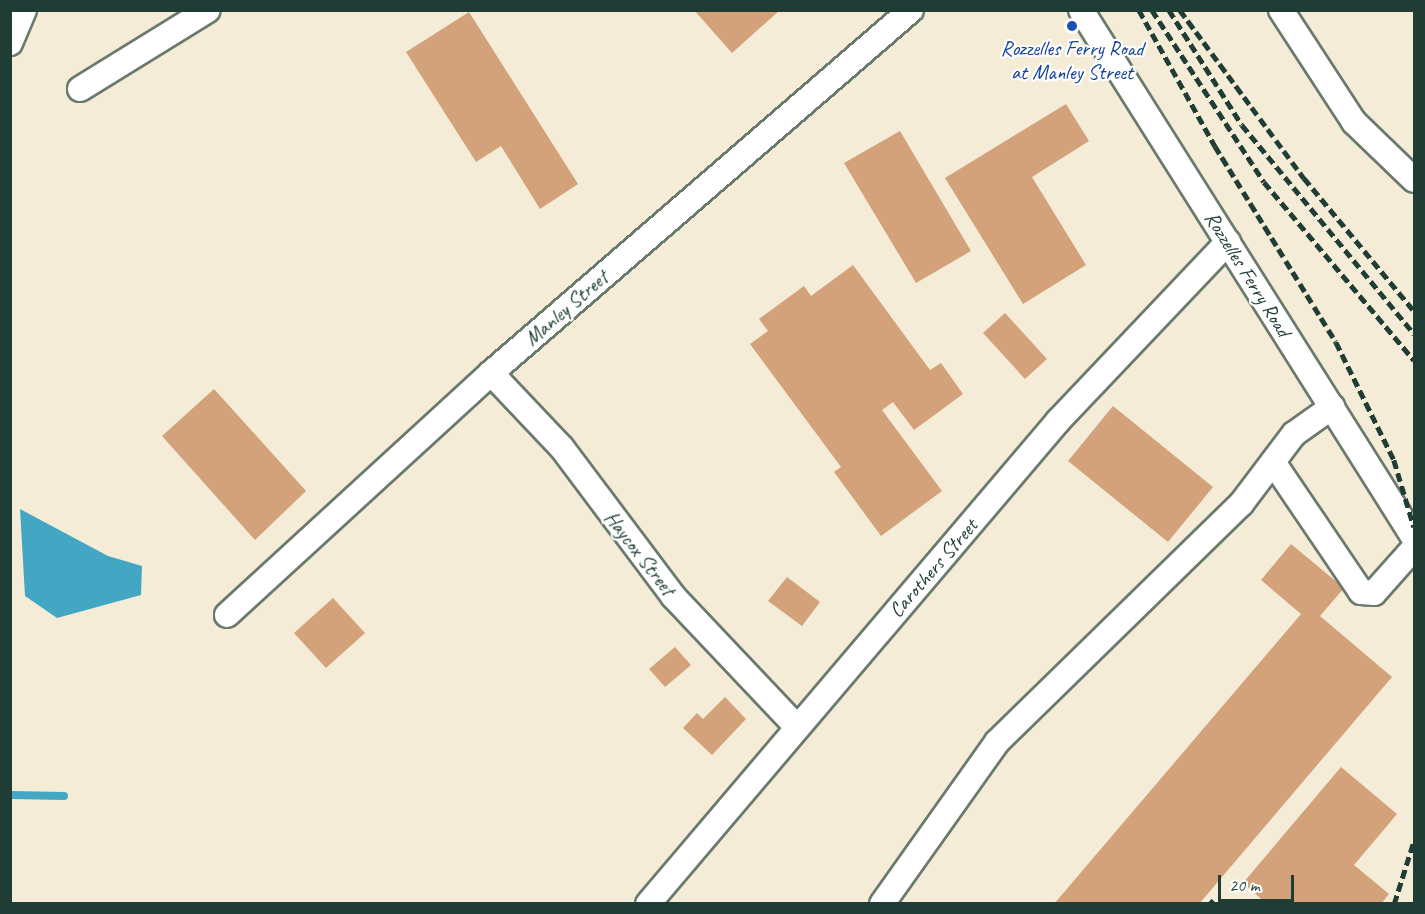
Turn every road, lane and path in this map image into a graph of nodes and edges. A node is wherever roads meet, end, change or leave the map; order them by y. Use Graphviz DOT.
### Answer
graph roads {
  1 [pos="24,10"];
  2 [pos="208,10"];
  3 [pos="911,10"];
  4 [pos="1081,10"];
  5 [pos="1281,10"];
  6 [pos="10,44"];
  7 [pos="80,89"];
  8 [pos="1414,180"];
  9 [pos="1228,242"];
  10 [pos="491,373"];
  11 [pos="1332,407"];
  12 [pos="1273,462"];
  13 [pos="1414,538"];
  14 [pos="1414,548"];
  15 [pos="227,615"];
  16 [pos="796,726"];
  17 [pos="648,903"];
  18 [pos="882,903"];
  1 -- 6 [label="street"];
  2 -- 7 [label="street"];
  3 -- 10 [label="street, Manley Street"];
  4 -- 9 [label="street, Rozzelles Ferry Road"];
  5 -- 8 [label="street"];
  9 -- 11 [label="street, Rozzelles Ferry Road"];
  9 -- 16 [label="street, Carothers Street"];
  10 -- 15 [label="street, Manley Street"];
  10 -- 16 [label="street, Haycox Street"];
  11 -- 12 [label="street"];
  11 -- 13 [label="street, Rozzelles Ferry Road"];
  12 -- 14 [label="street"];
  12 -- 18 [label="street"];
  16 -- 17 [label="street, Carothers Street"];
}
